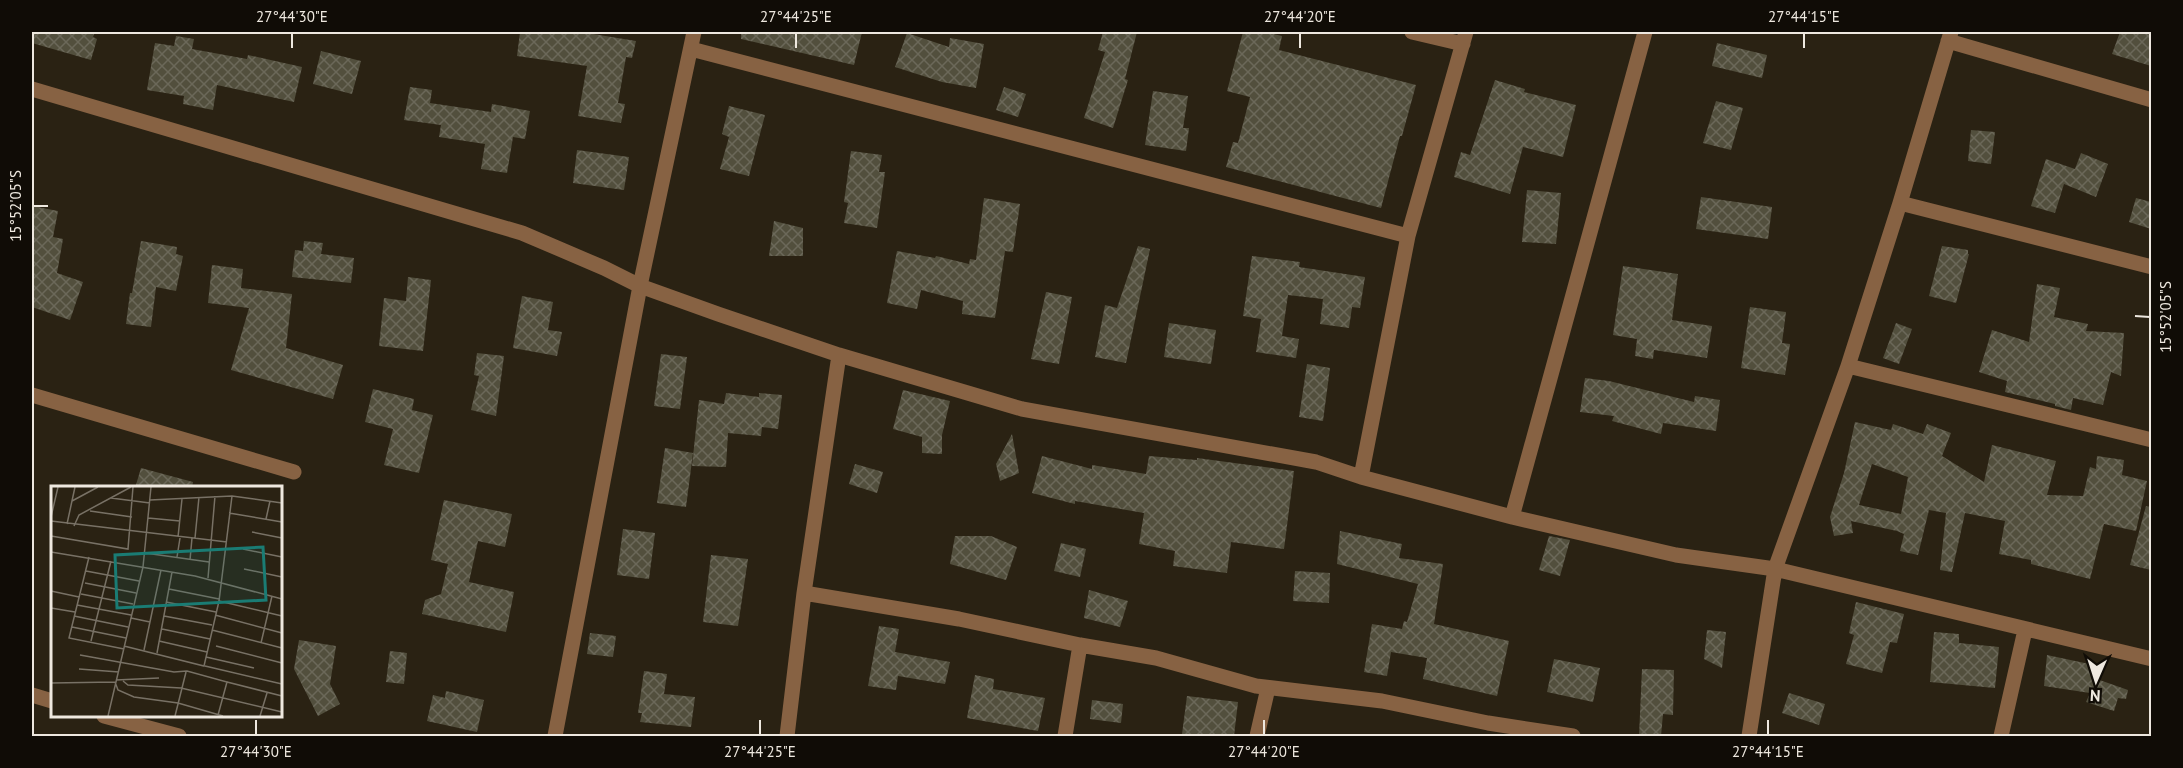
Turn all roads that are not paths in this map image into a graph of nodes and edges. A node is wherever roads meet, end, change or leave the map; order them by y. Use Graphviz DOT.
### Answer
graph roads {
  1 [pos="694,32"];
  2 [pos="1412,32"];
  3 [pos="1645,32"];
  4 [pos="1950,36"];
  5 [pos="1465,38"];
  6 [pos="691,49"];
  7 [pos="32,89"];
  8 [pos="2151,100"];
  9 [pos="1900,203"];
  10 [pos="1408,236"];
  11 [pos="2151,267"];
  12 [pos="640,286"];
  13 [pos="839,355"];
  14 [pos="1848,366"];
  15 [pos="32,395"];
  16 [pos="2151,440"];
  17 [pos="294,472"];
  18 [pos="1360,477"];
  19 [pos="1512,517"];
  20 [pos="1775,569"];
  21 [pos="804,593"];
  22 [pos="2025,630"];
  23 [pos="1080,645"];
  24 [pos="2151,660"];
  25 [pos="1268,688"];
  26 [pos="32,695"];
  27 [pos="51,701"];
  28 [pos="108,717"];
  29 [pos="179,736"];
  30 [pos="555,736"];
  31 [pos="788,736"];
  32 [pos="1065,736"];
  33 [pos="1257,736"];
  34 [pos="1573,736"];
  35 [pos="1749,736"];
  36 [pos="2001,736"];
  1 -- 6 [label="street"];
  2 -- 5 [label="street"];
  3 -- 19 [label="street"];
  4 -- 8 [label="street"];
  4 -- 9 [label="street"];
  5 -- 10 [label="street"];
  6 -- 10 [label="street"];
  6 -- 12 [label="street"];
  7 -- 12 [label="street"];
  9 -- 11 [label="street"];
  9 -- 14 [label="street"];
  10 -- 18 [label="street"];
  12 -- 13 [label="street"];
  12 -- 30 [label="street"];
  13 -- 18 [label="street"];
  13 -- 21 [label="street"];
  14 -- 16 [label="street"];
  14 -- 20 [label="street"];
  15 -- 17 [label="street"];
  18 -- 19 [label="street"];
  19 -- 20 [label="street"];
  20 -- 22 [label="street"];
  20 -- 35 [label="street"];
  21 -- 23 [label="street"];
  21 -- 31 [label="street"];
  22 -- 24 [label="street"];
  22 -- 36 [label="street"];
  23 -- 25 [label="street"];
  23 -- 32 [label="street"];
  25 -- 33 [label="street"];
  25 -- 34 [label="street"];
  26 -- 27 [label="street"];
  28 -- 29 [label="street"];
}
